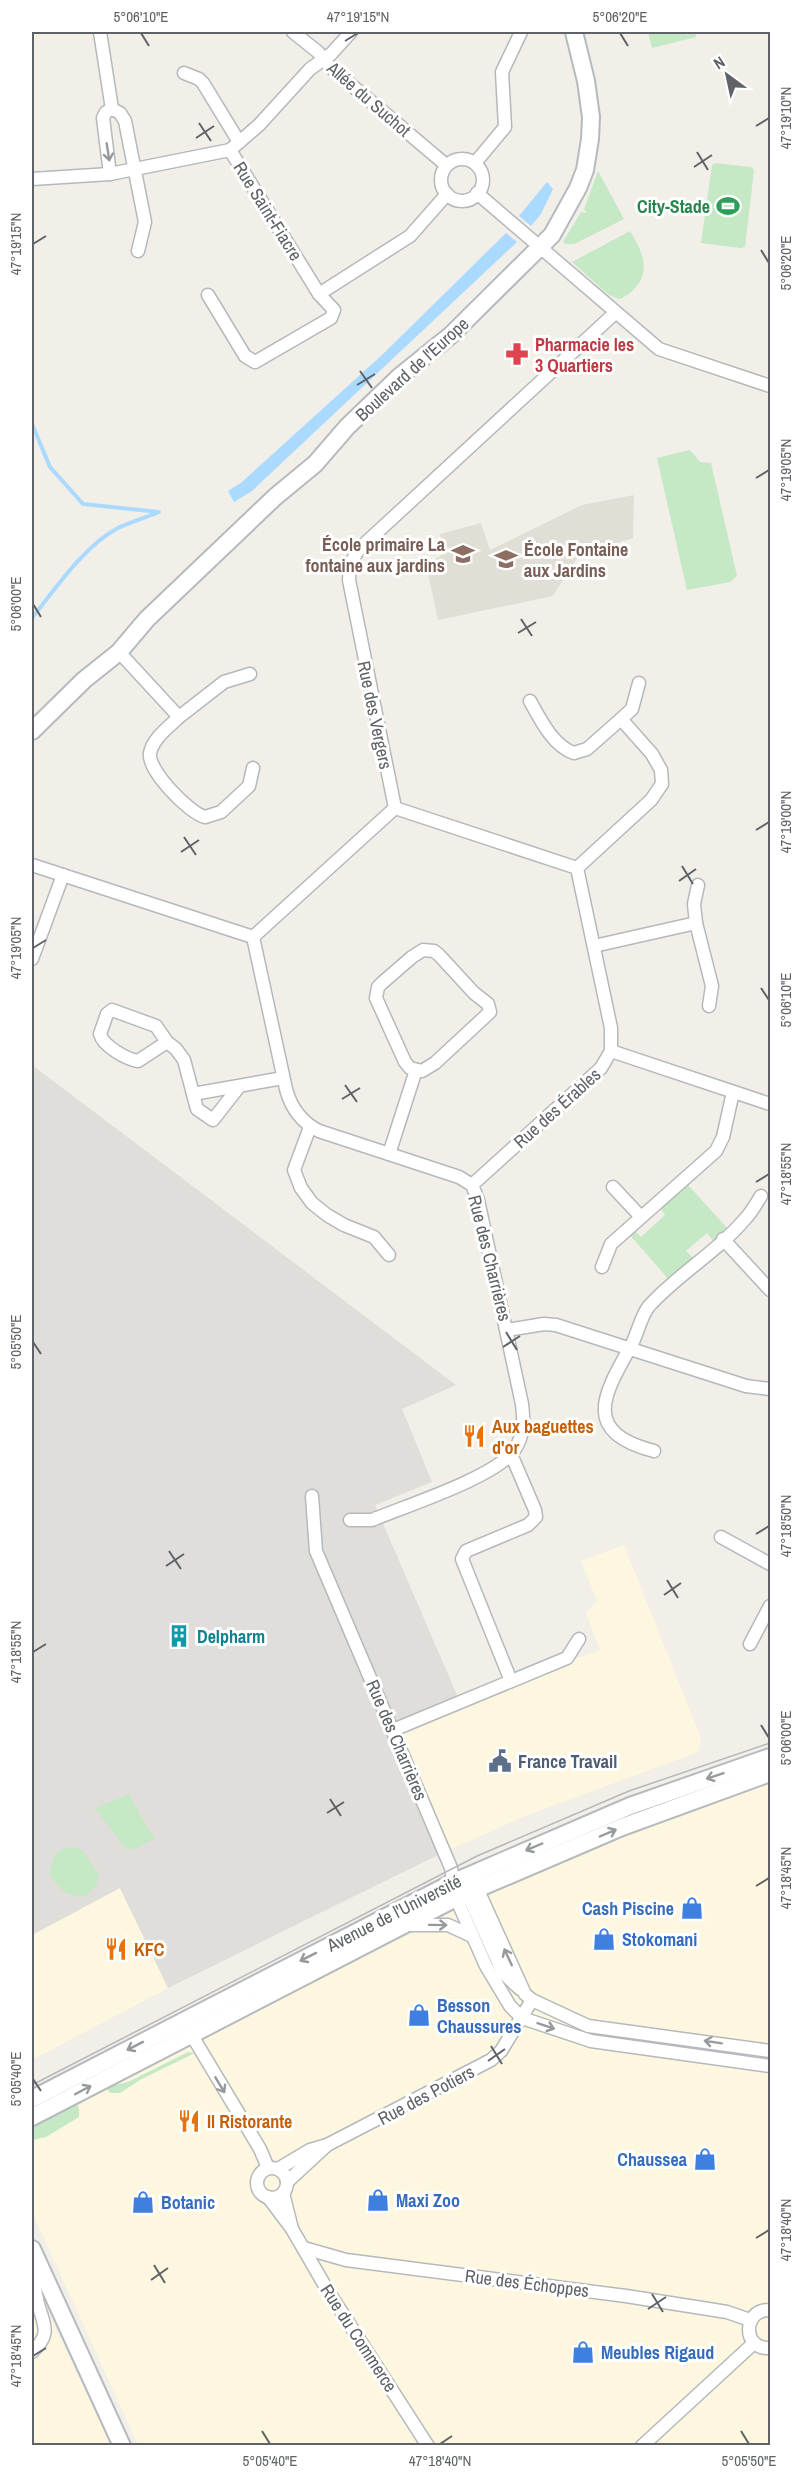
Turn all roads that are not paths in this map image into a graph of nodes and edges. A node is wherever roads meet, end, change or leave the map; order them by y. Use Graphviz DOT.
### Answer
graph roads {
  1 [pos="100,32"];
  2 [pos="293,32"];
  3 [pos="351,32"];
  4 [pos="521,32"];
  5 [pos="574,32"];
  6 [pos="323,59"];
  7 [pos="184,73"];
  8 [pos="111,109"];
  9 [pos="235,146"];
  10 [pos="475,163"];
  11 [pos="446,165"];
  12 [pos="135,170"];
  13 [pos="111,174"];
  14 [pos="32,179"];
  15 [pos="477,193"];
  16 [pos="447,194"];
  17 [pos="541,248"];
  18 [pos="138,252"];
  19 [pos="319,294"];
  20 [pos="208,295"];
  21 [pos="615,313"];
  22 [pos="771,386"];
  23 [pos="119,652"];
  24 [pos="250,674"];
  25 [pos="639,683"];
  26 [pos="530,701"];
  27 [pos="179,717"];
  28 [pos="621,719"];
  29 [pos="32,732"];
  30 [pos="253,768"];
  31 [pos="395,808"];
  32 [pos="32,865"];
  33 [pos="577,868"];
  34 [pos="63,875"];
  35 [pos="698,885"];
  36 [pos="696,923"];
  37 [pos="36,930"];
  38 [pos="253,937"];
  39 [pos="594,946"];
  40 [pos="32,959"];
  41 [pos="709,1006"];
  42 [pos="167,1042"];
  43 [pos="611,1051"];
  44 [pos="416,1070"];
  45 [pos="283,1078"];
  46 [pos="238,1088"];
  47 [pos="733,1092"];
  48 [pos="193,1094"];
  49 [pos="771,1104"];
  50 [pos="310,1127"];
  51 [pos="389,1154"];
  52 [pos="472,1185"];
  53 [pos="614,1187"];
  54 [pos="761,1196"];
  55 [pos="641,1217"];
  56 [pos="723,1239"];
  57 [pos="389,1255"];
  58 [pos="602,1267"];
  59 [pos="771,1290"];
  60 [pos="507,1330"];
  61 [pos="629,1349"];
  62 [pos="771,1389"];
  63 [pos="654,1451"];
  64 [pos="508,1457"];
  65 [pos="312,1496"];
  66 [pos="350,1520"];
  67 [pos="721,1537"];
  68 [pos="771,1564"];
  69 [pos="771,1606"];
  70 [pos="579,1639"];
  71 [pos="750,1644"];
  72 [pos="511,1681"];
  73 [pos="393,1730"];
  74 [pos="771,1757"];
  75 [pos="771,1773"];
  76 [pos="459,1887"];
  77 [pos="402,1926"];
  78 [pos="472,1936"];
  79 [pos="529,1997"];
  80 [pos="522,2018"];
  81 [pos="191,2034"];
  82 [pos="771,2051"];
  83 [pos="771,2066"];
  84 [pos="32,2099"];
  85 [pos="32,2117"];
  86 [pos="327,2145"];
  87 [pos="273,2168"];
  88 [pos="285,2187"];
  89 [pos="268,2197"];
  90 [pos="292,2229"];
  91 [pos="304,2248"];
  92 [pos="32,2249"];
  93 [pos="32,2266"];
  94 [pos="771,2310"];
  95 [pos="750,2320"];
  96 [pos="754,2343"];
  97 [pos="771,2348"];
  98 [pos="32,2352"];
  99 [pos="122,2445"];
  100 [pos="428,2445"];
  101 [pos="642,2445"];
  1 -- 8 [label="street"];
  2 -- 6 [label="street, Allée du Suchot"];
  3 -- 6 [label="street"];
  4 -- 10 [label="street"];
  5 -- 17 [label="main road, Boulevard de l'Europe"];
  6 -- 9 [label="street"];
  6 -- 11 [label="street, Allée du Suchot"];
  7 -- 9 [label="street, Rue Saint-Fiacre"];
  8 -- 12 [label="street"];
  8 -- 13 [label="street, one-way"];
  9 -- 12 [label="street, Rue Saint-Fiacre"];
  9 -- 19 [label="street, Rue Saint-Fiacre"];
  10 -- 11 [label="street"];
  10 -- 15 [label="street"];
  11 -- 16 [label="street"];
  12 -- 13 [label="street, Rue Saint-Fiacre"];
  12 -- 18 [label="street"];
  13 -- 14 [label="street, Rue Saint-Fiacre"];
  15 -- 16 [label="street"];
  15 -- 17 [label="street"];
  16 -- 19 [label="street"];
  17 -- 21 [label="street"];
  17 -- 23 [label="main road, Boulevard de l'Europe"];
  19 -- 20 [label="street, Rue Saint-Fiacre"];
  21 -- 22 [label="street"];
  21 -- 31 [label="street, Rue des Vergers"];
  23 -- 27 [label="street"];
  23 -- 29 [label="main road, Boulevard de l'Europe"];
  24 -- 27 [label="street"];
  25 -- 28 [label="street"];
  26 -- 28 [label="street"];
  27 -- 30 [label="street"];
  28 -- 33 [label="street"];
  31 -- 33 [label="street"];
  31 -- 38 [label="street"];
  32 -- 34 [label="street"];
  33 -- 39 [label="street, Rue des Érables"];
  34 -- 37 [label="street"];
  34 -- 38 [label="street"];
  35 -- 36 [label="street"];
  36 -- 39 [label="street"];
  36 -- 41 [label="street"];
  37 -- 40 [label="street"];
  38 -- 45 [label="street"];
  39 -- 43 [label="street, Rue des Érables"];
  42 -- 42 [label="street"];
  42 -- 48 [label="street"];
  43 -- 47 [label="street"];
  43 -- 52 [label="street, Rue des Érables"];
  44 -- 44 [label="street"];
  44 -- 51 [label="street"];
  45 -- 46 [label="street"];
  45 -- 50 [label="street"];
  46 -- 48 [label="street"];
  46 -- 48 [label="street"];
  47 -- 49 [label="street"];
  47 -- 55 [label="street"];
  50 -- 51 [label="street, Rue des Charrières"];
  50 -- 57 [label="street"];
  51 -- 52 [label="street, Rue des Charrières"];
  52 -- 60 [label="street, Rue des Charrières"];
  53 -- 55 [label="street"];
  54 -- 56 [label="street"];
  55 -- 58 [label="street"];
  56 -- 59 [label="street"];
  56 -- 61 [label="street"];
  60 -- 61 [label="street"];
  60 -- 64 [label="street, Rue des Charrières"];
  61 -- 62 [label="street"];
  61 -- 63 [label="street"];
  64 -- 66 [label="street, Rue des Charrières"];
  64 -- 72 [label="street"];
  65 -- 73 [label="street, Rue des Charrières"];
  67 -- 68 [label="street"];
  69 -- 71 [label="street"];
  70 -- 72 [label="street"];
  72 -- 73 [label="street"];
  73 -- 76 [label="street, Rue des Charrières"];
  74 -- 76 [label="main road, Avenue de l'Université, one-way"];
  76 -- 75 [label="main road, Avenue de l'Université, one-way"];
  76 -- 77 [label="main road, Avenue de l'Université"];
  76 -- 78 [label="street"];
  79 -- 76 [label="street, one-way"];
  76 -- 84 [label="main road, Avenue de l'Université, one-way"];
  77 -- 78 [label="street, one-way"];
  77 -- 81 [label="main road, Avenue de l'Université"];
  78 -- 80 [label="street"];
  79 -- 80 [label="street, Rue des Potiers"];
  82 -- 79 [label="street, one-way"];
  80 -- 83 [label="street, one-way"];
  80 -- 86 [label="street, Rue des Potiers"];
  85 -- 81 [label="main road, Avenue de l'Université, one-way"];
  81 -- 87 [label="street, one-way"];
  86 -- 87 [label="street, Rue des Potiers"];
  86 -- 88 [label="street, Rue des Potiers"];
  87 -- 88 [label="street"];
  87 -- 89 [label="street"];
  88 -- 89 [label="street"];
  88 -- 90 [label="street, Rue du Commerce"];
  89 -- 90 [label="street, Rue du Commerce"];
  90 -- 91 [label="street, Rue du Commerce"];
  91 -- 95 [label="street, Rue des Échoppes"];
  91 -- 100 [label="street, Rue du Commerce"];
  92 -- 99 [label="main road"];
  93 -- 98 [label="street"];
  94 -- 95 [label="street"];
  95 -- 96 [label="street"];
  96 -- 97 [label="street"];
  96 -- 101 [label="street"];
}
